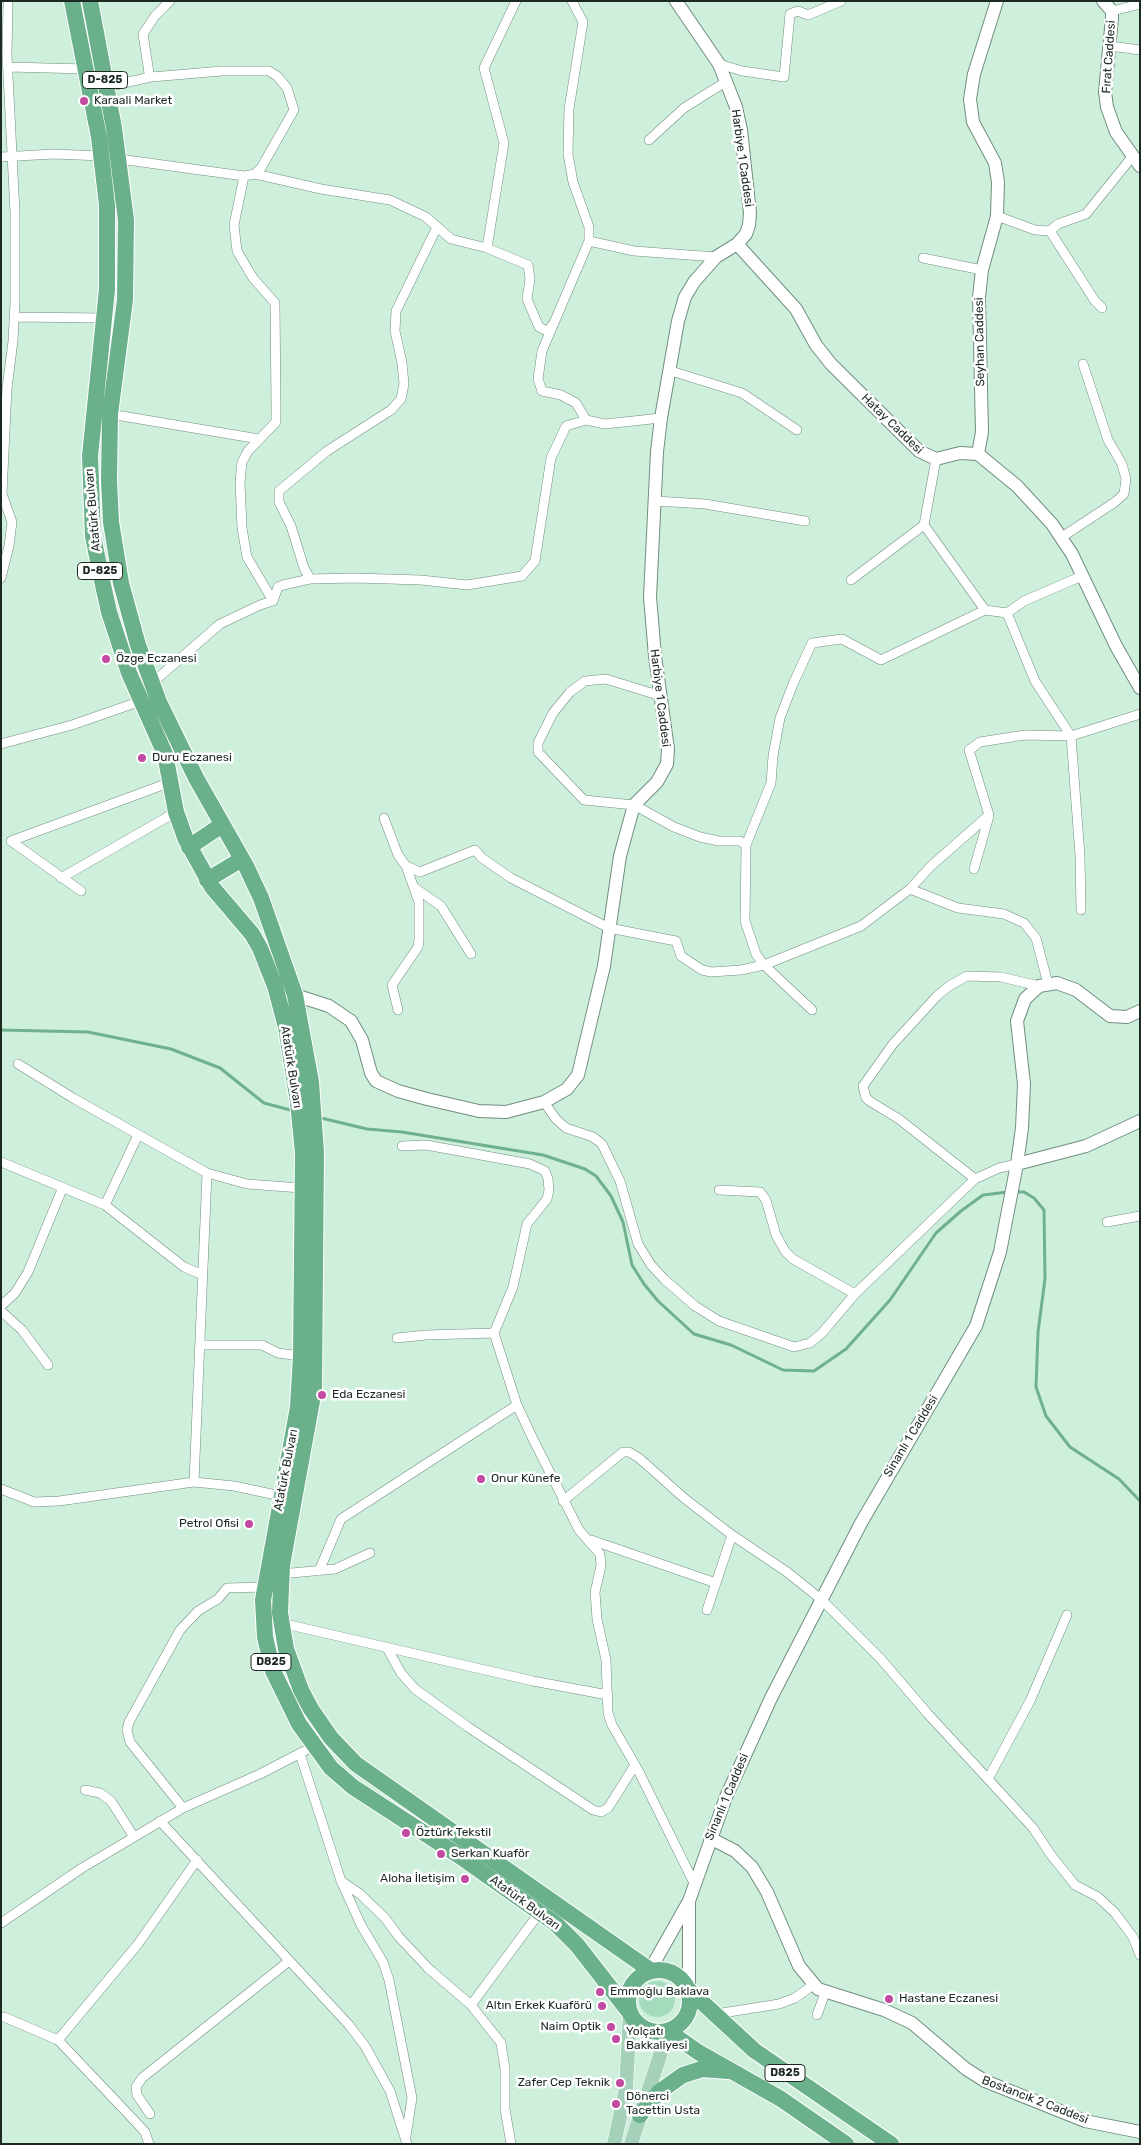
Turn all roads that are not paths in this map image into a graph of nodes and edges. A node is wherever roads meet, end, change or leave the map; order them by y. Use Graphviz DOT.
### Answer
graph roads {
  1 [pos="8,1"];
  2 [pos="72,1"];
  3 [pos="90,1"];
  4 [pos="170,1"];
  5 [pos="516,1"];
  6 [pos="572,1"];
  7 [pos="676,1"];
  8 [pos="841,1"];
  9 [pos="997,1"];
  10 [pos="1140,4"];
  11 [pos="1107,6"];
  12 [pos="1110,46"];
  13 [pos="1140,50"];
  14 [pos="719,64"];
  15 [pos="9,67"];
  16 [pos="86,68"];
  17 [pos="151,77"];
  18 [pos="727,80"];
  19 [pos="106,87"];
  20 [pos="649,140"];
  21 [pos="11,154"];
  22 [pos="1,156"];
  23 [pos="102,156"];
  24 [pos="119,159"];
  25 [pos="1136,162"];
  26 [pos="255,174"];
  27 [pos="244,176"];
  28 [pos="997,216"];
  29 [pos="437,227"];
  30 [pos="1050,231"];
  31 [pos="589,241"];
  32 [pos="737,244"];
  33 [pos="487,248"];
  34 [pos="716,257"];
  35 [pos="923,258"];
  36 [pos="982,270"];
  37 [pos="1102,308"];
  38 [pos="15,317"];
  39 [pos="103,318"];
  40 [pos="552,325"];
  41 [pos="1083,364"];
  42 [pos="671,371"];
  43 [pos="110,414"];
  44 [pos="661,418"];
  45 [pos="586,420"];
  46 [pos="796,430"];
  47 [pos="259,439"];
  48 [pos="978,454"];
  49 [pos="936,459"];
  50 [pos="655,501"];
  51 [pos="2,504"];
  52 [pos="805,521"];
  53 [pos="924,525"];
  54 [pos="1062,536"];
  55 [pos="1082,576"];
  56 [pos="1,578"];
  57 [pos="310,579"];
  58 [pos="851,580"];
  59 [pos="273,601"];
  60 [pos="985,610"];
  61 [pos="1007,613"];
  62 [pos="152,683"];
  63 [pos="1140,688"];
  64 [pos="661,696"];
  65 [pos="141,701"];
  66 [pos="1140,714"];
  67 [pos="1071,736"];
  68 [pos="1,744"];
  69 [pos="171,782"];
  70 [pos="634,805"];
  71 [pos="176,812"];
  72 [pos="989,815"];
  73 [pos="384,818"];
  74 [pos="222,825"];
  75 [pos="746,845"];
  76 [pos="189,847"];
  77 [pos="242,859"];
  78 [pos="406,866"];
  79 [pos="974,869"];
  80 [pos="61,878"];
  81 [pos="207,880"];
  82 [pos="415,888"];
  83 [pos="910,889"];
  84 [pos="81,891"];
  85 [pos="1081,910"];
  86 [pos="609,928"];
  87 [pos="471,954"];
  88 [pos="764,965"];
  89 [pos="1043,985"];
  90 [pos="295,995"];
  91 [pos="398,1010"];
  92 [pos="812,1010"];
  93 [pos="1140,1011"];
  94 [pos="18,1064"];
  95 [pos="305,1101"];
  96 [pos="544,1102"];
  97 [pos="1140,1121"];
  98 [pos="138,1135"];
  99 [pos="402,1146"];
  100 [pos="309,1153"];
  101 [pos="1,1162"];
  102 [pos="1016,1169"];
  103 [pos="207,1173"];
  104 [pos="975,1179"];
  105 [pos="62,1187"];
  106 [pos="302,1188"];
  107 [pos="718,1190"];
  108 [pos="104,1205"];
  109 [pos="1140,1216"];
  110 [pos="1107,1222"];
  111 [pos="204,1276"];
  112 [pos="856,1294"];
  113 [pos="1,1306"];
  114 [pos="1,1311"];
  115 [pos="494,1334"];
  116 [pos="397,1338"];
  117 [pos="200,1345"];
  118 [pos="301,1356"];
  119 [pos="48,1365"];
  120 [pos="517,1405"];
  121 [pos="194,1482"];
  122 [pos="1,1489"];
  123 [pos="563,1501"];
  124 [pos="284,1504"];
  125 [pos="732,1535"];
  126 [pos="587,1539"];
  127 [pos="370,1553"];
  128 [pos="319,1571"];
  129 [pos="281,1574"];
  130 [pos="716,1583"];
  131 [pos="265,1587"];
  132 [pos="822,1600"];
  133 [pos="707,1610"];
  134 [pos="1067,1615"];
  135 [pos="281,1623"];
  136 [pos="387,1648"];
  137 [pos="608,1695"];
  138 [pos="307,1750"];
  139 [pos="635,1765"];
  140 [pos="988,1779"];
  141 [pos="84,1790"];
  142 [pos="183,1808"];
  143 [pos="160,1821"];
  144 [pos="134,1838"];
  145 [pos="710,1838"];
  146 [pos="197,1860"];
  147 [pos="341,1881"];
  148 [pos="694,1883"];
  149 [pos="689,1901"];
  150 [pos="540,1912"];
  151 [pos="1,1924"];
  152 [pos="1140,1955"];
  153 [pos="290,1961"];
  154 [pos="650,1970"];
  155 [pos="813,1985"];
  156 [pos="689,1990"];
  157 [pos="825,1993"];
  158 [pos="471,2005"];
  159 [pos="1,2007"];
  160 [pos="630,2013"];
  161 [pos="716,2014"];
  162 [pos="817,2015"];
  163 [pos="3,2019"];
  164 [pos="668,2031"];
  165 [pos="58,2040"];
  166 [pos="739,2073"];
  167 [pos="150,2114"];
  168 [pos="640,2115"];
  169 [pos="1140,2132"];
  170 [pos="406,2141"];
  171 [pos="149,2144"];
  172 [pos="511,2144"];
  173 [pos="614,2144"];
  174 [pos="632,2144"];
  175 [pos="846,2144"];
  176 [pos="891,2144"];
  1 -- 15 [label="street"];
  2 -- 16 [label="highway, Atatürk Bulvarı / D-825"];
  3 -- 19 [label="highway, Atatürk Bulvarı / D-825"];
  4 -- 17 [label="street"];
  5 -- 33 [label="street"];
  6 -- 31 [label="street"];
  7 -- 14 [label="street, Harbiye 1 Caddesi"];
  8 -- 14 [label="street"];
  9 -- 28 [label="street, Seyhan Caddesi"];
  10 -- 11 [label="street"];
  11 -- 12 [label="street, Fırat Caddesi"];
  12 -- 13 [label="street"];
  12 -- 25 [label="street, Fırat Caddesi"];
  14 -- 18 [label="street, Harbiye 1 Caddesi"];
  15 -- 16 [label="street"];
  15 -- 21 [label="street"];
  16 -- 23 [label="highway, Atatürk Bulvarı / D-825"];
  17 -- 19 [label="street"];
  17 -- 26 [label="street"];
  18 -- 20 [label="street"];
  18 -- 32 [label="street, Harbiye 1 Caddesi"];
  19 -- 24 [label="highway, Atatürk Bulvarı / D-825"];
  21 -- 22 [label="street"];
  21 -- 23 [label="street"];
  21 -- 38 [label="street"];
  23 -- 24 [label="highway"];
  23 -- 39 [label="highway, Atatürk Bulvarı / D-825"];
  24 -- 27 [label="street"];
  24 -- 43 [label="highway, Atatürk Bulvarı / D825"];
  25 -- 30 [label="street"];
  26 -- 27 [label="street"];
  26 -- 29 [label="street"];
  27 -- 47 [label="street"];
  28 -- 30 [label="street"];
  28 -- 36 [label="street, Seyhan Caddesi"];
  29 -- 33 [label="street"];
  29 -- 57 [label="street"];
  30 -- 37 [label="street"];
  31 -- 34 [label="street"];
  31 -- 40 [label="street"];
  32 -- 34 [label="street, Harbiye 1 Caddesi"];
  32 -- 49 [label="street, Hatay Caddesi"];
  33 -- 40 [label="street"];
  34 -- 42 [label="street, Harbiye 1 Caddesi"];
  35 -- 36 [label="street"];
  36 -- 48 [label="street, Seyhan Caddesi"];
  38 -- 39 [label="street"];
  38 -- 51 [label="street"];
  39 -- 65 [label="highway, Atatürk Bulvarı / D-825"];
  40 -- 45 [label="street"];
  41 -- 54 [label="street"];
  42 -- 44 [label="street, Harbiye 1 Caddesi"];
  42 -- 46 [label="street"];
  43 -- 47 [label="street"];
  43 -- 62 [label="highway, Atatürk Bulvarı / D825"];
  44 -- 45 [label="street"];
  44 -- 50 [label="street, Harbiye 1 Caddesi"];
  45 -- 57 [label="street"];
  47 -- 59 [label="street"];
  48 -- 49 [label="street, Hatay Caddesi"];
  48 -- 54 [label="street"];
  49 -- 53 [label="street"];
  50 -- 52 [label="street"];
  50 -- 64 [label="street, Harbiye 1 Caddesi"];
  51 -- 56 [label="street"];
  53 -- 58 [label="street"];
  53 -- 60 [label="street"];
  54 -- 55 [label="street"];
  55 -- 61 [label="street"];
  55 -- 63 [label="street"];
  57 -- 59 [label="street"];
  59 -- 62 [label="street"];
  60 -- 61 [label="street"];
  60 -- 75 [label="street"];
  61 -- 67 [label="street"];
  62 -- 74 [label="highway, Atatürk Bulvarı / D825"];
  64 -- 70 [label="street, Harbiye 1 Caddesi"];
  64 -- 70 [label="street"];
  65 -- 68 [label="street"];
  65 -- 69 [label="highway, Atatürk Bulvarı / D-825"];
  66 -- 67 [label="street"];
  67 -- 72 [label="street"];
  67 -- 85 [label="street"];
  69 -- 71 [label="highway, Atatürk Bulvarı / D-825"];
  69 -- 80 [label="street"];
  70 -- 75 [label="street"];
  70 -- 86 [label="street"];
  71 -- 76 [label="highway, Atatürk Bulvarı / D-825"];
  71 -- 80 [label="street"];
  72 -- 79 [label="street"];
  72 -- 83 [label="street"];
  73 -- 78 [label="street"];
  74 -- 76 [label="highway"];
  74 -- 77 [label="highway, Atatürk Bulvarı / D825"];
  75 -- 88 [label="street"];
  76 -- 81 [label="highway, Atatürk Bulvarı / D-825"];
  77 -- 81 [label="highway"];
  77 -- 90 [label="highway, Atatürk Bulvarı / D825"];
  78 -- 82 [label="street"];
  78 -- 86 [label="street"];
  80 -- 84 [label="street"];
  81 -- 95 [label="highway, Atatürk Bulvarı / D-825"];
  82 -- 87 [label="street"];
  82 -- 91 [label="street"];
  83 -- 88 [label="street"];
  83 -- 89 [label="street"];
  86 -- 88 [label="street"];
  86 -- 96 [label="street"];
  88 -- 92 [label="street"];
  89 -- 93 [label="street"];
  89 -- 102 [label="street, Sinanlı 1 Caddesi"];
  89 -- 104 [label="street"];
  90 -- 95 [label="highway, Atatürk Bulvarı / D825"];
  90 -- 96 [label="street"];
  94 -- 98 [label="street"];
  95 -- 100 [label="highway, Atatürk Bulvarı / D825"];
  96 -- 112 [label="street"];
  97 -- 102 [label="street"];
  98 -- 103 [label="street"];
  98 -- 108 [label="street"];
  99 -- 115 [label="street"];
  100 -- 106 [label="highway, Atatürk Bulvarı / D825"];
  100 -- 124 [label="highway, Atatürk Bulvarı / D825"];
  101 -- 105 [label="street"];
  102 -- 104 [label="street"];
  102 -- 132 [label="street, Sinanlı 1 Caddesi"];
  103 -- 106 [label="street"];
  103 -- 111 [label="street"];
  104 -- 112 [label="street"];
  105 -- 108 [label="street"];
  105 -- 113 [label="street"];
  106 -- 118 [label="highway, Atatürk Bulvarı / D825"];
  107 -- 112 [label="street"];
  108 -- 111 [label="street"];
  109 -- 110 [label="street"];
  111 -- 117 [label="street"];
  114 -- 119 [label="street"];
  115 -- 116 [label="street"];
  115 -- 120 [label="street"];
  117 -- 118 [label="street"];
  117 -- 121 [label="street"];
  118 -- 124 [label="highway, Atatürk Bulvarı / D825"];
  120 -- 123 [label="street"];
  120 -- 128 [label="street"];
  121 -- 122 [label="street"];
  121 -- 124 [label="street"];
  123 -- 125 [label="street"];
  123 -- 126 [label="street"];
  124 -- 129 [label="highway, Atatürk Bulvarı / D825"];
  124 -- 131 [label="highway, Atatürk Bulvarı / D825"];
  125 -- 130 [label="street"];
  125 -- 132 [label="street"];
  126 -- 130 [label="street"];
  126 -- 137 [label="street"];
  127 -- 128 [label="street"];
  128 -- 129 [label="street"];
  129 -- 135 [label="highway, Atatürk Bulvarı / D825"];
  130 -- 133 [label="street"];
  131 -- 138 [label="highway, Atatürk Bulvarı / D825"];
  131 -- 142 [label="street"];
  132 -- 140 [label="street"];
  132 -- 145 [label="street, Sinanlı 1 Caddesi"];
  134 -- 140 [label="street"];
  135 -- 136 [label="street"];
  135 -- 154 [label="highway, Atatürk Bulvarı / D825"];
  136 -- 137 [label="street"];
  136 -- 139 [label="street"];
  137 -- 139 [label="street"];
  138 -- 142 [label="street"];
  138 -- 147 [label="street"];
  138 -- 150 [label="highway, Atatürk Bulvarı / D825"];
  139 -- 148 [label="street"];
  140 -- 152 [label="street"];
  141 -- 144 [label="street"];
  142 -- 143 [label="street"];
  143 -- 144 [label="street"];
  143 -- 146 [label="street"];
  144 -- 151 [label="street"];
  145 -- 148 [label="street, Sinanlı 1 Caddesi"];
  145 -- 155 [label="street, Bostancık 2 Caddesi"];
  146 -- 153 [label="street"];
  146 -- 165 [label="street"];
  147 -- 158 [label="street"];
  147 -- 170 [label="street"];
  148 -- 149 [label="street, Sinanlı 1 Caddesi"];
  149 -- 154 [label="street, Sinanlı 1 Caddesi"];
  149 -- 156 [label="street"];
  150 -- 158 [label="street"];
  150 -- 160 [label="highway, Atatürk Bulvarı / D825"];
  153 -- 167 [label="street"];
  153 -- 170 [label="street"];
  154 -- 156 [label="highway"];
  154 -- 160 [label="highway"];
  155 -- 157 [label="street, Bostancık 2 Caddesi"];
  155 -- 161 [label="street"];
  156 -- 161 [label="highway, D825"];
  156 -- 164 [label="highway"];
  157 -- 162 [label="street"];
  157 -- 169 [label="street, Bostancık 2 Caddesi"];
  158 -- 172 [label="street"];
  159 -- 163 [label="street"];
  160 -- 164 [label="highway"];
  160 -- 173 [label="main road"];
  161 -- 176 [label="highway, D825"];
  163 -- 165 [label="street"];
  164 -- 166 [label="highway, D825"];
  164 -- 168 [label="main road"];
  165 -- 171 [label="street"];
  166 -- 168 [label="highway"];
  166 -- 175 [label="highway, D825"];
  168 -- 174 [label="main road"];
}
